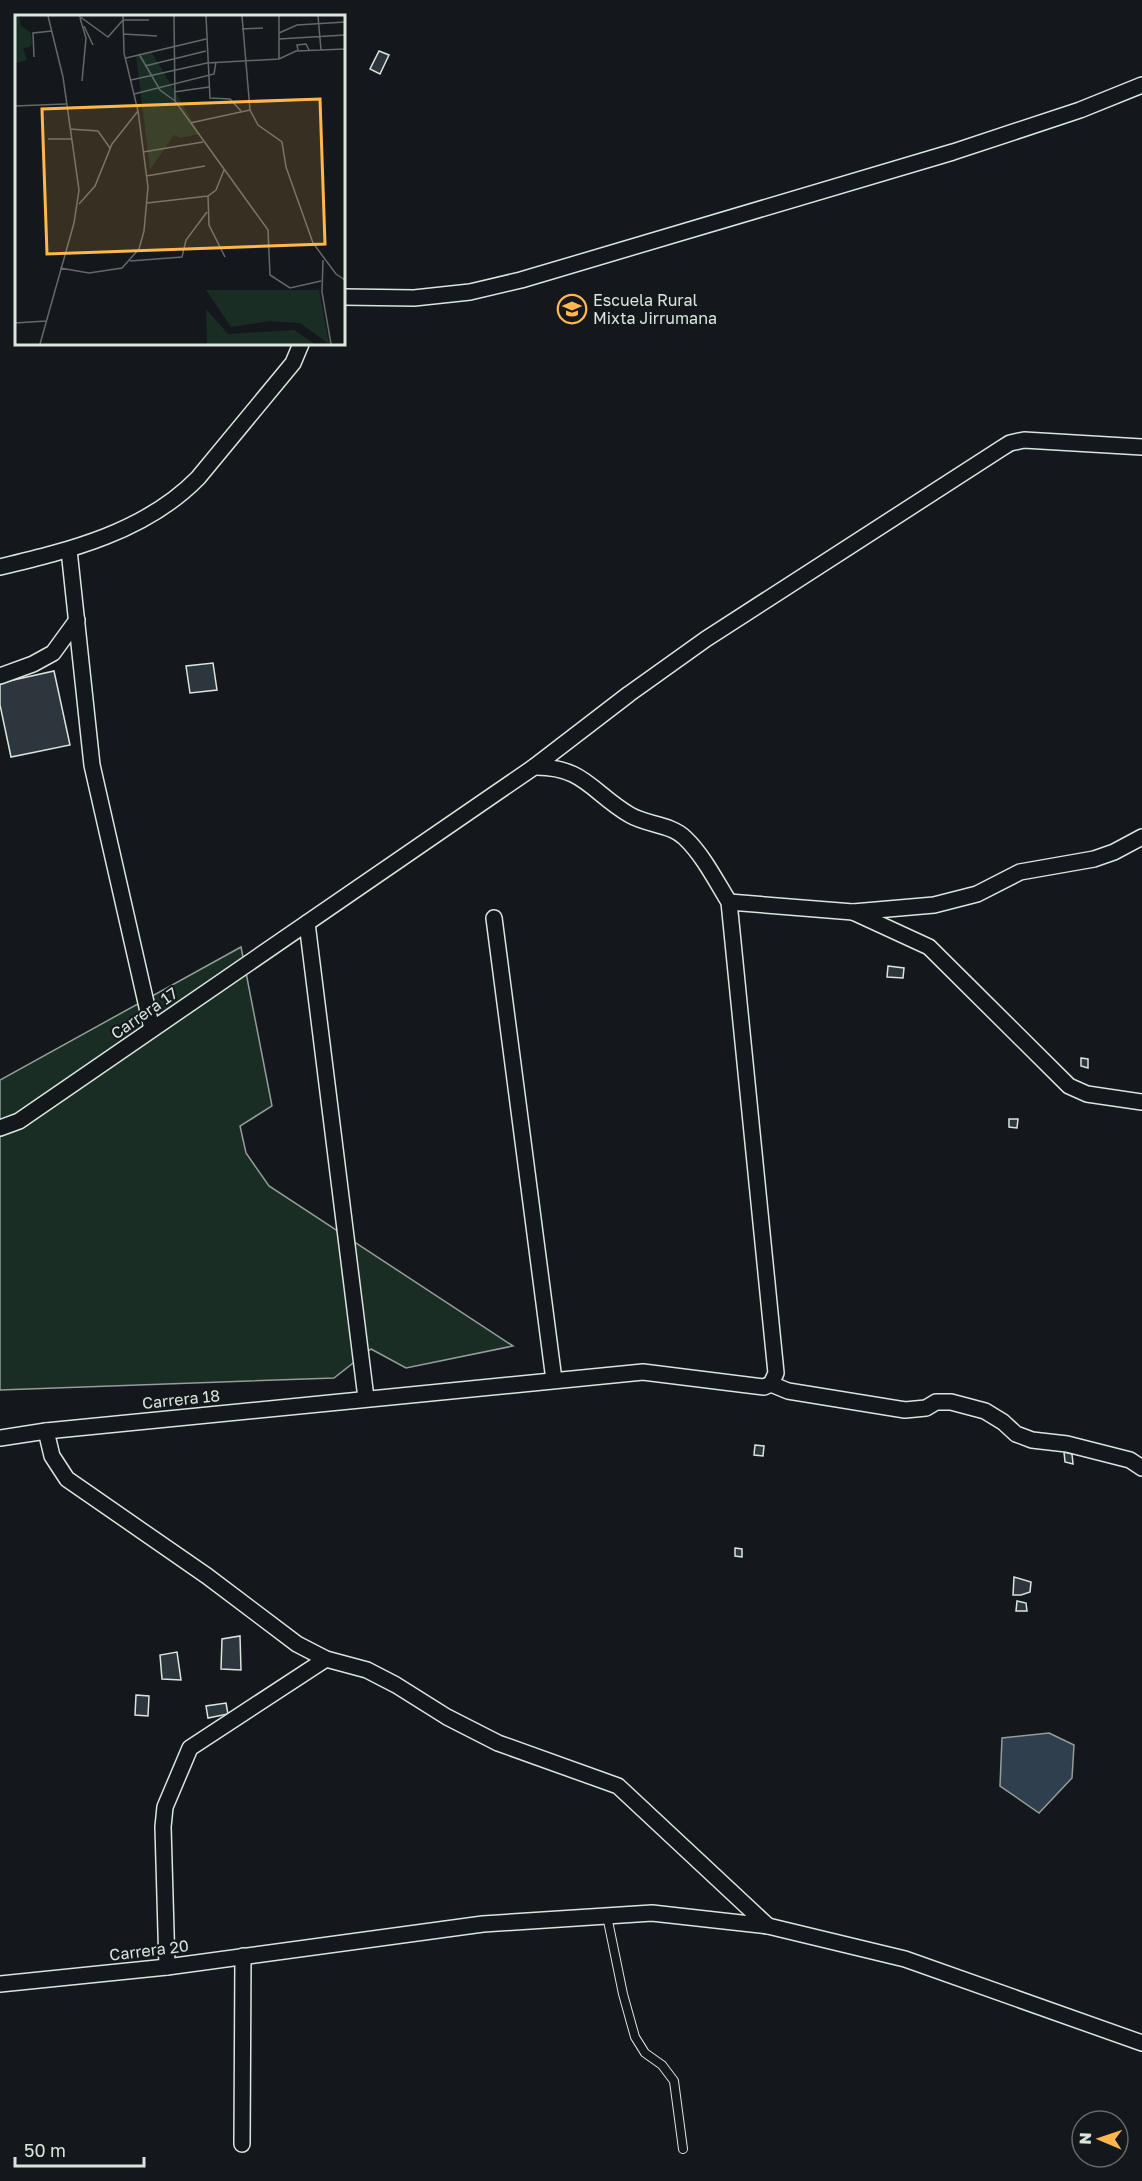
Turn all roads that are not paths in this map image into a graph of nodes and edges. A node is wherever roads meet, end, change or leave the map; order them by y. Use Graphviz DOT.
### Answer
graph roads {
  1 [pos="1142,85"];
  2 [pos="345,297"];
  3 [pos="300,345"];
  4 [pos="1142,447"];
  5 [pos="69,550"];
  6 [pos="0,567"];
  7 [pos="77,620"];
  8 [pos="0,676"];
  9 [pos="534,767"];
  10 [pos="1142,837"];
  11 [pos="729,902"];
  12 [pos="853,912"];
  13 [pos="494,918"];
  14 [pos="307,923"];
  15 [pos="152,1029"];
  16 [pos="1142,1102"];
  17 [pos="0,1128"];
  18 [pos="554,1380"];
  19 [pos="771,1384"];
  20 [pos="366,1398"];
  21 [pos="46,1431"];
  22 [pos="0,1438"];
  23 [pos="1142,1468"];
  24 [pos="326,1659"];
  25 [pos="607,1916"];
  26 [pos="768,1926"];
  27 [pos="243,1956"];
  28 [pos="167,1967"];
  29 [pos="0,1984"];
  30 [pos="1142,2043"];
  31 [pos="242,2144"];
  32 [pos="683,2149"];
  1 -- 2 [label="street"];
  3 -- 5 [label="street"];
  4 -- 9 [label="street, Carrera 17"];
  5 -- 6 [label="street"];
  5 -- 7 [label="street"];
  7 -- 8 [label="street"];
  7 -- 15 [label="street"];
  9 -- 11 [label="street"];
  9 -- 14 [label="street, Carrera 17"];
  10 -- 12 [label="street"];
  11 -- 12 [label="street"];
  11 -- 19 [label="street"];
  12 -- 16 [label="street"];
  13 -- 18 [label="street"];
  14 -- 15 [label="street, Carrera 17"];
  14 -- 20 [label="street"];
  15 -- 17 [label="street, Carrera 17"];
  18 -- 19 [label="street, Carrera 18"];
  18 -- 20 [label="street, Carrera 18"];
  19 -- 23 [label="street, Carrera 18"];
  20 -- 21 [label="street, Carrera 18"];
  21 -- 22 [label="street, Carrera 18"];
  21 -- 24 [label="street"];
  24 -- 26 [label="street"];
  24 -- 28 [label="street"];
  25 -- 26 [label="street, Carrera 20"];
  25 -- 27 [label="street, Carrera 20"];
  25 -- 32 [label="lane"];
  26 -- 30 [label="street, Carrera 20"];
  27 -- 28 [label="street, Carrera 20"];
  27 -- 31 [label="street"];
  28 -- 29 [label="street, Carrera 20"];
}
